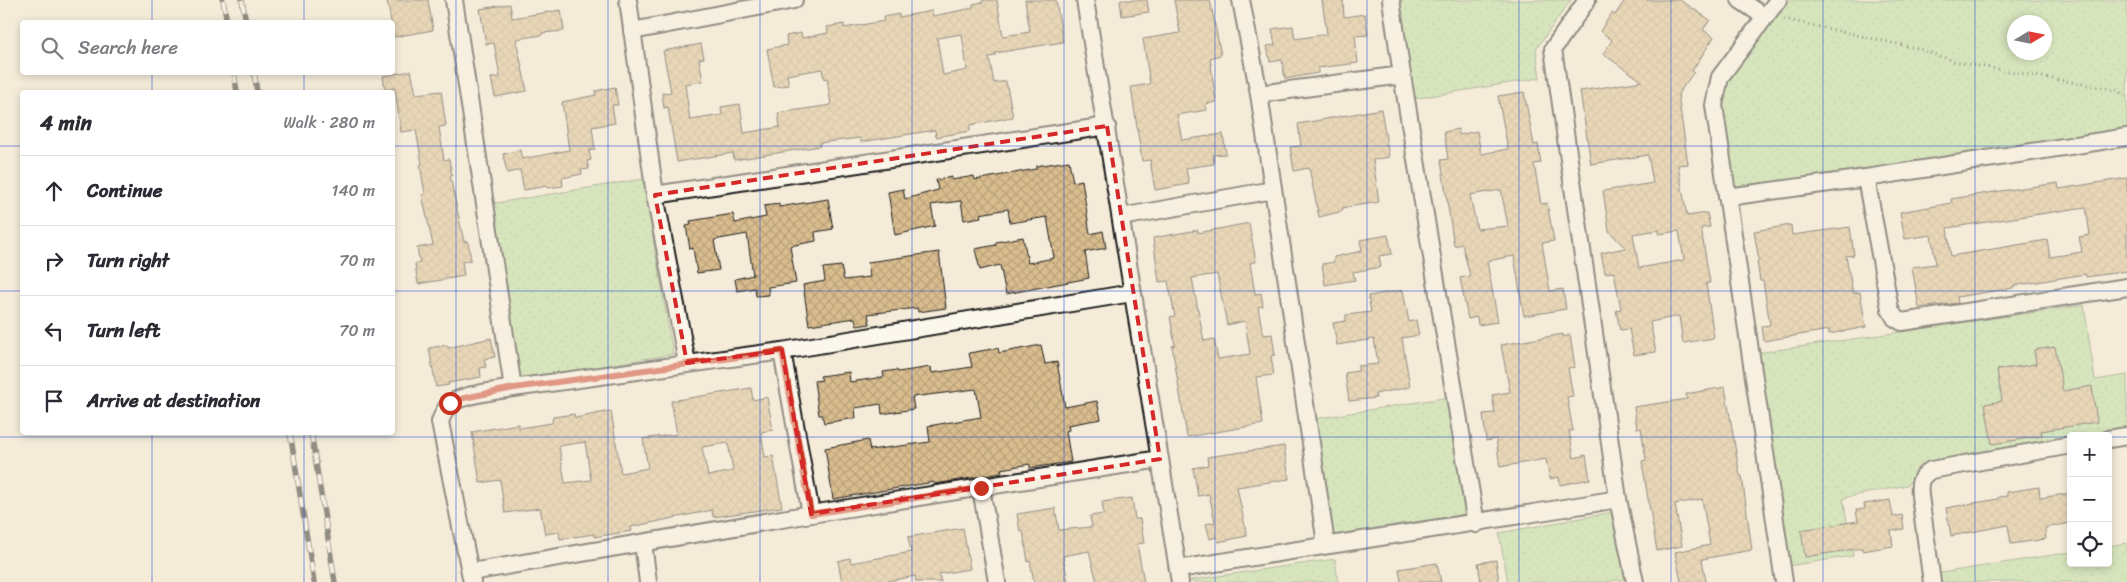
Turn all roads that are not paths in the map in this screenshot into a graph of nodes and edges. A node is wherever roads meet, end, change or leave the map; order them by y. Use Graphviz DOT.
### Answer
graph roads {
  1 [pos="454,0"];
  2 [pos="628,0"];
  3 [pos="794,0"];
  4 [pos="1085,0"];
  5 [pos="1241,0"];
  6 [pos="1391,0"];
  7 [pos="1587,0"];
  8 [pos="1740,0"];
  9 [pos="1770,9"];
  10 [pos="632,31"];
  11 [pos="1402,75"];
  12 [pos="1259,94"];
  13 [pos="1107,126"];
  14 [pos="2127,137"];
  15 [pos="1866,178"];
  16 [pos="1274,190"];
  17 [pos="655,195"];
  18 [pos="1727,197"];
  19 [pos="1121,218"];
  20 [pos="2127,287"];
  21 [pos="1132,293"];
  22 [pos="782,351"];
  23 [pos="687,363"];
  24 [pos="514,388"];
  25 [pos="2127,436"];
  26 [pos="2112,438"];
  27 [pos="2067,446"];
  28 [pos="1160,459"];
  29 [pos="981,488"];
  30 [pos="1618,499"];
  31 [pos="811,514"];
  32 [pos="1476,524"];
  33 [pos="643,543"];
  34 [pos="1326,544"];
  35 [pos="1179,575"];
  36 [pos="471,577"];
  37 [pos="648,582"];
  38 [pos="997,582"];
  39 [pos="1636,582"];
  40 [pos="1784,582"];
  41 [pos="1932,582"];
  1 -- 24 [label="street"];
  2 -- 10 [label="street"];
  3 -- 10 [label="street"];
  4 -- 13 [label="street"];
  5 -- 12 [label="street"];
  6 -- 11 [label="street"];
  7 -- 30 [label="street"];
  8 -- 9 [label="street"];
  9 -- 18 [label="street"];
  10 -- 17 [label="street"];
  11 -- 12 [label="street"];
  11 -- 32 [label="street"];
  12 -- 16 [label="street"];
  13 -- 17 [label="street"];
  13 -- 19 [label="street"];
  14 -- 15 [label="street"];
  15 -- 18 [label="street"];
  15 -- 20 [label="street"];
  16 -- 19 [label="street"];
  16 -- 34 [label="street"];
  17 -- 23 [label="street"];
  18 -- 40 [label="street"];
  19 -- 21 [label="street"];
  21 -- 22 [label="street"];
  21 -- 28 [label="street"];
  22 -- 23 [label="street"];
  22 -- 31 [label="street"];
  23 -- 24 [label="street"];
  24 -- 36 [label="street"];
  25 -- 26 [label="street"];
  27 -- 41 [label="street"];
  28 -- 29 [label="street"];
  28 -- 35 [label="street"];
  29 -- 31 [label="street"];
  29 -- 38 [label="street"];
  30 -- 32 [label="street"];
  30 -- 39 [label="street"];
  31 -- 33 [label="street"];
  32 -- 34 [label="street"];
  33 -- 36 [label="street"];
  33 -- 37 [label="street"];
  34 -- 35 [label="street"];
}
